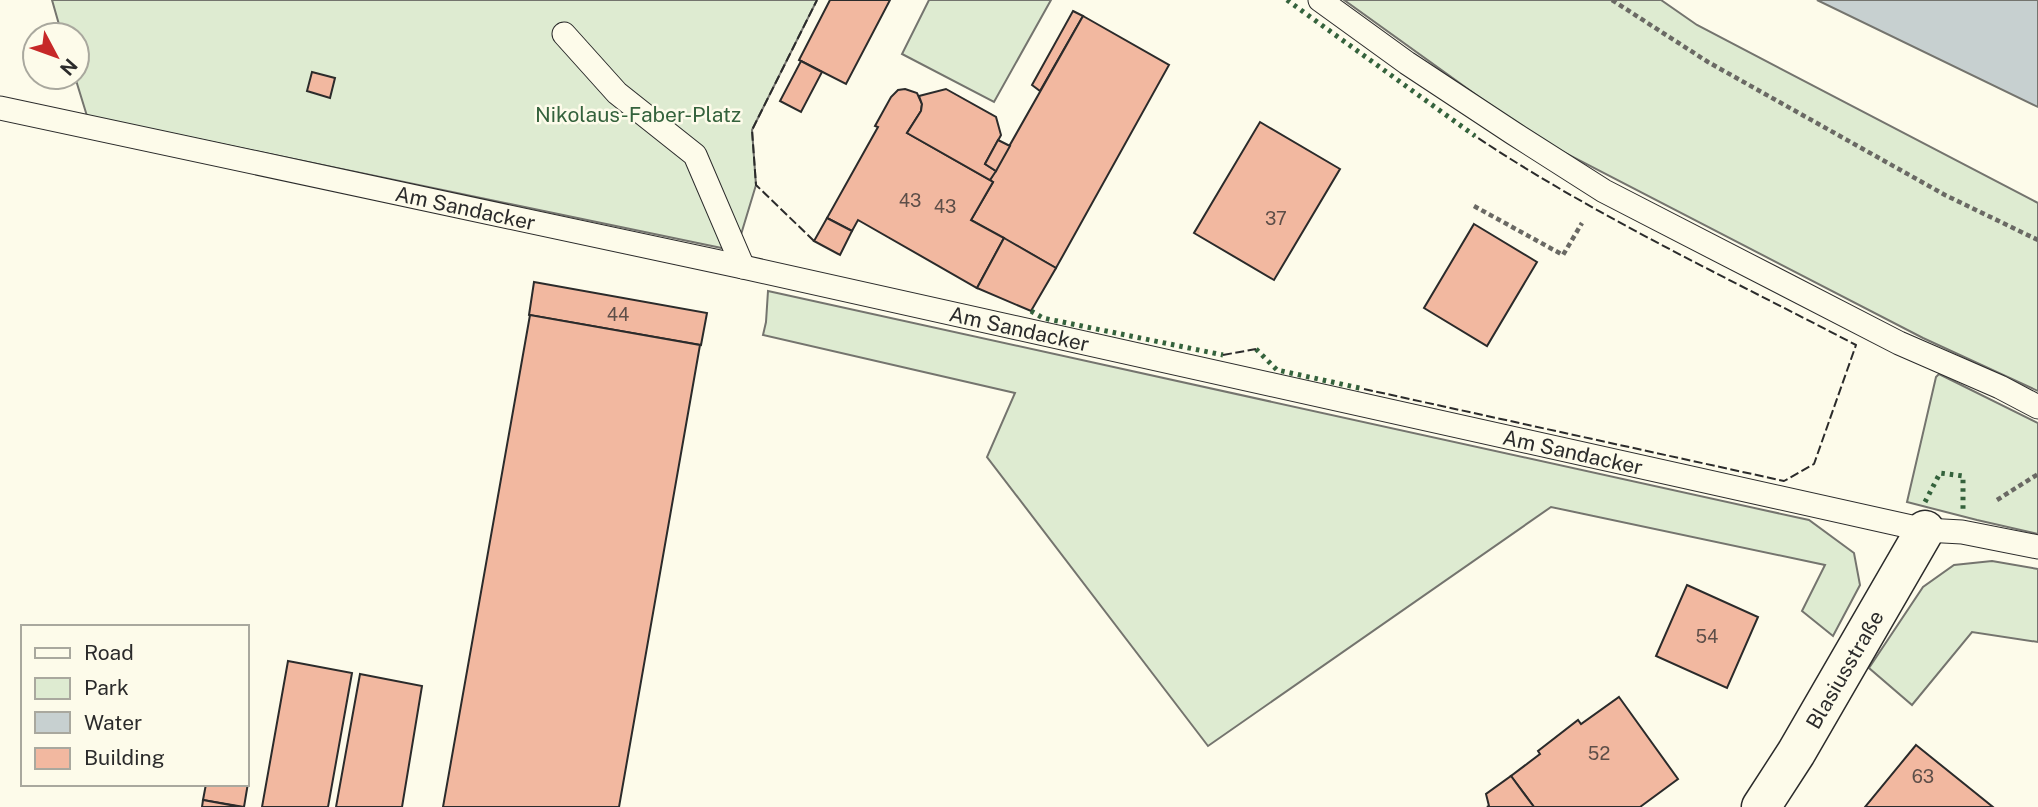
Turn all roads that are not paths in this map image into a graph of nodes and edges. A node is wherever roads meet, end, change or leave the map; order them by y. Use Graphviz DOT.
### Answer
graph roads {
  1 [pos="1320,0"];
  2 [pos="564,34"];
  3 [pos="0,108"];
  4 [pos="743,267"];
  5 [pos="2038,407"];
  6 [pos="1925,530"];
  7 [pos="2038,547"];
  8 [pos="1761,807"];
  1 -- 5 [label="lane"];
  2 -- 4 [label="lane"];
  3 -- 4 [label="lane, Am Sandacker"];
  4 -- 6 [label="lane, Am Sandacker"];
  6 -- 7 [label="lane, Am Sandacker"];
  6 -- 8 [label="street, Blasiusstraße"];
}
